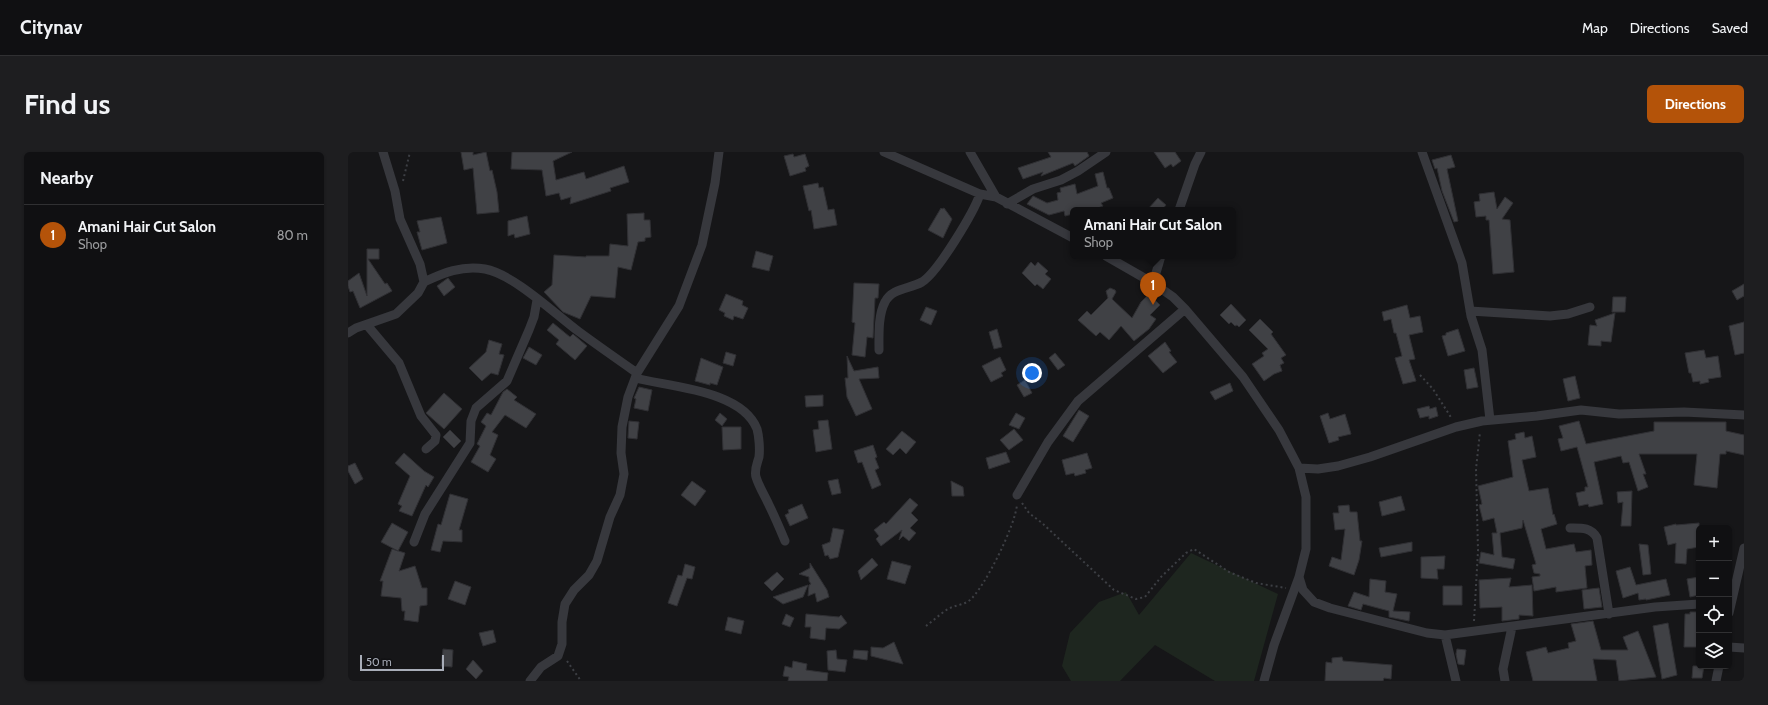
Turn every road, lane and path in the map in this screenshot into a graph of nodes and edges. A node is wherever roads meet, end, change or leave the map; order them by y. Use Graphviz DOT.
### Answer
graph roads {
  1 [pos="384,152"];
  2 [pos="410,152"];
  3 [pos="719,152"];
  4 [pos="884,152"];
  5 [pos="970,152"];
  6 [pos="1106,152"];
  7 [pos="1201,152"];
  8 [pos="1422,152"];
  9 [pos="395,192"];
  10 [pos="980,194"];
  11 [pos="996,197"];
  12 [pos="1007,204"];
  13 [pos="1180,207"];
  14 [pos="1070,236"];
  15 [pos="1111,259"];
  16 [pos="1160,259"];
  17 [pos="424,282"];
  18 [pos="1153,283"];
  19 [pos="537,300"];
  20 [pos="1590,307"];
  21 [pos="1185,309"];
  22 [pos="1470,311"];
  23 [pos="367,325"];
  24 [pos="348,333"];
  25 [pos="878,350"];
  26 [pos="636,375"];
  27 [pos="1420,375"];
  28 [pos="1744,415"];
  29 [pos="1486,420"];
  30 [pos="1456,427"];
  31 [pos="426,449"];
  32 [pos="1299,468"];
  33 [pos="1017,495"];
  34 [pos="1570,528"];
  35 [pos="785,541"];
  36 [pos="414,542"];
  37 [pos="1744,548"];
  38 [pos="1299,577"];
  39 [pos="1294,590"];
  40 [pos="1731,597"];
  41 [pos="1696,604"];
  42 [pos="1609,614"];
  43 [pos="926,626"];
  44 [pos="1512,627"];
  45 [pos="1474,632"];
  46 [pos="1445,635"];
  47 [pos="1732,647"];
  48 [pos="1744,648"];
  49 [pos="560,652"];
  50 [pos="1718,669"];
  51 [pos="530,681"];
  52 [pos="581,681"];
  53 [pos="1264,681"];
  54 [pos="1456,681"];
  55 [pos="1505,681"];
  56 [pos="1716,681"];
  1 -- 9 [label="street"];
  2 -- 9 [label="path"];
  3 -- 26 [label="street"];
  4 -- 10 [label="street"];
  5 -- 11 [label="street"];
  6 -- 12 [label="street"];
  7 -- 13 [label="street"];
  8 -- 22 [label="street"];
  9 -- 17 [label="street"];
  10 -- 11 [label="street"];
  10 -- 25 [label="street"];
  11 -- 12 [label="street"];
  12 -- 14 [label="street"];
  15 -- 18 [label="street"];
  16 -- 18 [label="street"];
  17 -- 19 [label="street"];
  17 -- 23 [label="street"];
  18 -- 21 [label="street"];
  19 -- 26 [label="street"];
  19 -- 36 [label="street"];
  20 -- 22 [label="street"];
  21 -- 32 [label="street"];
  21 -- 33 [label="street"];
  22 -- 29 [label="street"];
  23 -- 24 [label="street"];
  23 -- 31 [label="street"];
  26 -- 35 [label="street"];
  26 -- 49 [label="street"];
  27 -- 30 [label="path"];
  28 -- 29 [label="street"];
  29 -- 30 [label="street"];
  29 -- 45 [label="path"];
  30 -- 32 [label="street"];
  32 -- 38 [label="street"];
  33 -- 39 [label="path"];
  33 -- 43 [label="path"];
  34 -- 42 [label="street"];
  37 -- 40 [label="street"];
  38 -- 39 [label="street"];
  38 -- 46 [label="street"];
  39 -- 53 [label="street"];
  41 -- 42 [label="street"];
  42 -- 44 [label="street"];
  44 -- 45 [label="street"];
  44 -- 55 [label="street"];
  45 -- 46 [label="street"];
  46 -- 54 [label="street"];
  47 -- 48 [label="street"];
  49 -- 51 [label="street"];
  49 -- 52 [label="path"];
  50 -- 56 [label="street"];
}
